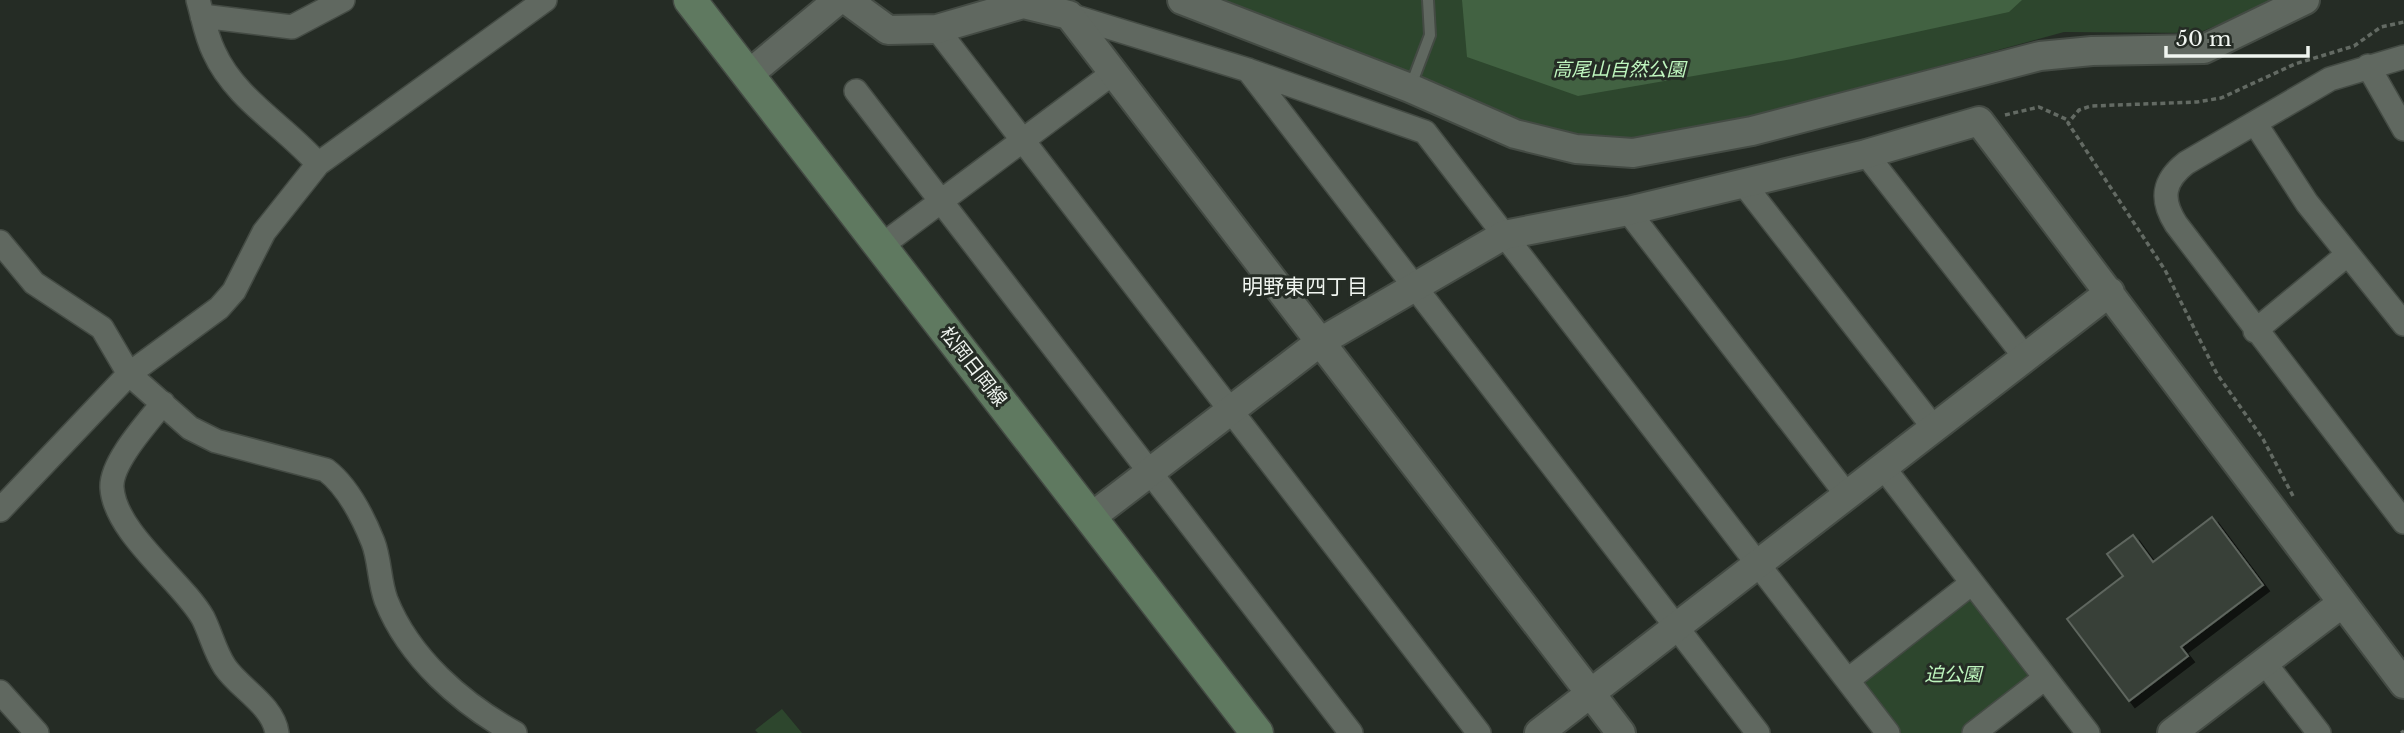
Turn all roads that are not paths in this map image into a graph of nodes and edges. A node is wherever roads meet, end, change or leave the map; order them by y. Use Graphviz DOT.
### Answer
graph roads {
  1 [pos="344,0"];
  2 [pos="545,0"];
  3 [pos="690,0"];
  4 [pos="838,0"];
  5 [pos="847,0"];
  6 [pos="1182,0"];
  7 [pos="1428,0"];
  8 [pos="2305,0"];
  9 [pos="200,8"];
  10 [pos="1069,15"];
  11 [pos="937,29"];
  12 [pos="2404,57"];
  13 [pos="2368,66"];
  14 [pos="1248,70"];
  15 [pos="1113,73"];
  16 [pos="748,75"];
  17 [pos="1410,88"];
  18 [pos="856,90"];
  19 [pos="2255,123"];
  20 [pos="2404,129"];
  21 [pos="1023,140"];
  22 [pos="1866,154"];
  23 [pos="318,164"];
  24 [pos="1744,183"];
  25 [pos="941,201"];
  26 [pos="1628,211"];
  27 [pos="1504,235"];
  28 [pos="0,242"];
  29 [pos="881,246"];
  30 [pos="2348,254"];
  31 [pos="1414,285"];
  32 [pos="2110,292"];
  33 [pos="2396,298"];
  34 [pos="2404,324"];
  35 [pos="2255,331"];
  36 [pos="1320,342"];
  37 [pos="2025,358"];
  38 [pos="129,374"];
  39 [pos="163,403"];
  40 [pos="1230,409"];
  41 [pos="1934,428"];
  42 [pos="1883,467"];
  43 [pos="1150,472"];
  44 [pos="1847,495"];
  45 [pos="0,510"];
  46 [pos="1090,517"];
  47 [pos="2404,522"];
  48 [pos="1758,564"];
  49 [pos="1972,583"];
  50 [pos="2341,604"];
  51 [pos="1677,627"];
  52 [pos="2264,662"];
  53 [pos="2045,678"];
  54 [pos="1848,680"];
  55 [pos="2404,684"];
  56 [pos="0,692"];
  57 [pos="1590,693"];
  58 [pos="2190,728"];
  59 [pos="1255,732"];
  60 [pos="37,733"];
  61 [pos="277,733"];
  62 [pos="515,733"];
  63 [pos="1351,733"];
  64 [pos="1479,733"];
  65 [pos="1539,733"];
  66 [pos="1621,733"];
  67 [pos="1758,733"];
  68 [pos="1888,733"];
  69 [pos="1974,733"];
  70 [pos="2088,733"];
  71 [pos="2319,733"];
  1 -- 9 [label="street"];
  2 -- 23 [label="street"];
  3 -- 16 [label="main road, 松岡日岡線"];
  4 -- 16 [label="street"];
  5 -- 11 [label="street"];
  6 -- 17 [label="street"];
  7 -- 17 [label="lane"];
  8 -- 17 [label="street"];
  9 -- 23 [label="street"];
  10 -- 11 [label="street"];
  10 -- 14 [label="street"];
  10 -- 15 [label="street"];
  11 -- 21 [label="street"];
  12 -- 13 [label="street"];
  13 -- 19 [label="street"];
  13 -- 20 [label="street"];
  14 -- 27 [label="street"];
  14 -- 31 [label="street"];
  15 -- 21 [label="street"];
  15 -- 36 [label="street"];
  16 -- 29 [label="main road, 松岡日岡線"];
  18 -- 25 [label="street"];
  19 -- 30 [label="street"];
  19 -- 35 [label="street"];
  21 -- 25 [label="street"];
  21 -- 40 [label="street"];
  22 -- 24 [label="street"];
  22 -- 32 [label="street"];
  22 -- 37 [label="street"];
  23 -- 38 [label="street"];
  24 -- 26 [label="street"];
  24 -- 41 [label="street"];
  25 -- 29 [label="street"];
  25 -- 43 [label="street"];
  26 -- 27 [label="street"];
  26 -- 44 [label="street"];
  27 -- 31 [label="street"];
  27 -- 48 [label="street"];
  28 -- 38 [label="street"];
  29 -- 46 [label="main road, 松岡日岡線"];
  30 -- 33 [label="street"];
  30 -- 35 [label="street"];
  31 -- 36 [label="street"];
  31 -- 51 [label="street"];
  32 -- 37 [label="street"];
  32 -- 50 [label="street"];
  33 -- 34 [label="street"];
  35 -- 47 [label="street"];
  36 -- 40 [label="street"];
  36 -- 57 [label="street"];
  37 -- 41 [label="street"];
  38 -- 39 [label="street"];
  38 -- 45 [label="street"];
  39 -- 61 [label="street"];
  39 -- 62 [label="street"];
  40 -- 43 [label="street"];
  40 -- 64 [label="street"];
  41 -- 42 [label="street"];
  42 -- 44 [label="street"];
  42 -- 49 [label="street"];
  43 -- 46 [label="street"];
  43 -- 63 [label="street"];
  44 -- 48 [label="street"];
  46 -- 59 [label="main road, 松岡日岡線"];
  48 -- 51 [label="street"];
  48 -- 54 [label="street"];
  49 -- 53 [label="street"];
  49 -- 54 [label="street"];
  50 -- 52 [label="street"];
  50 -- 55 [label="street"];
  51 -- 57 [label="street"];
  51 -- 67 [label="street"];
  52 -- 58 [label="street"];
  52 -- 71 [label="street"];
  53 -- 69 [label="street"];
  53 -- 70 [label="street"];
  54 -- 68 [label="street"];
  56 -- 60 [label="street"];
  57 -- 65 [label="street"];
  57 -- 66 [label="street"];
}
